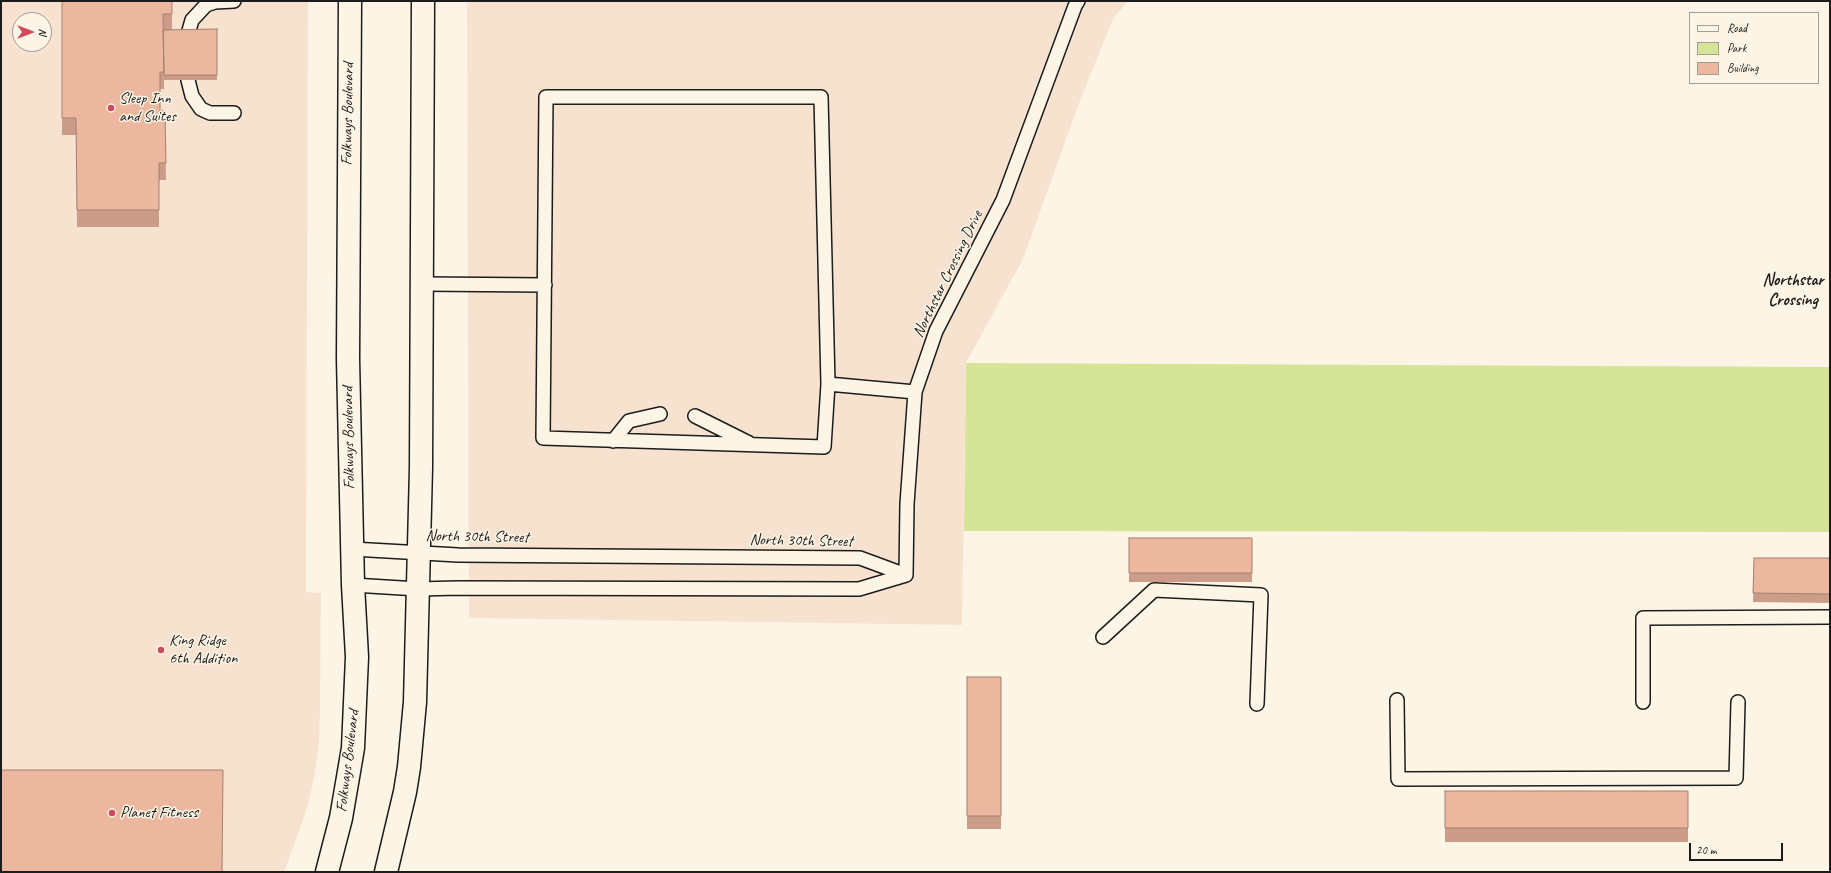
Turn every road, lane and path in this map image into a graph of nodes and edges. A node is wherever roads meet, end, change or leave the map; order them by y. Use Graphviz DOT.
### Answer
graph roads {
  1 [pos="234,1"];
  2 [pos="350,1"];
  3 [pos="423,1"];
  4 [pos="1078,1"];
  5 [pos="188,34"];
  6 [pos="188,80"];
  7 [pos="234,113"];
  8 [pos="422,284"];
  9 [pos="545,285"];
  10 [pos="828,384"];
  11 [pos="915,392"];
  12 [pos="660,414"];
  13 [pos="695,416"];
  14 [pos="613,440"];
  15 [pos="752,445"];
  16 [pos="352,549"];
  17 [pos="420,553"];
  18 [pos="906,575"];
  19 [pos="353,585"];
  20 [pos="418,590"];
  21 [pos="1830,617"];
  22 [pos="1103,637"];
  23 [pos="1397,700"];
  24 [pos="1643,702"];
  25 [pos="1738,702"];
  26 [pos="1257,704"];
  27 [pos="327,872"];
  28 [pos="386,872"];
  1 -- 5 [label="lane"];
  2 -- 16 [label="street, Folkways Boulevard"];
  3 -- 8 [label="street"];
  4 -- 11 [label="lane, Northstar Crossing Drive"];
  6 -- 7 [label="lane"];
  8 -- 9 [label="lane"];
  8 -- 17 [label="street"];
  9 -- 10 [label="lane"];
  9 -- 14 [label="lane"];
  10 -- 11 [label="lane"];
  10 -- 15 [label="lane"];
  11 -- 18 [label="lane, Northstar Crossing Drive"];
  12 -- 14 [label="lane"];
  13 -- 15 [label="lane"];
  14 -- 15 [label="lane"];
  16 -- 17 [label="lane, North 30th Street"];
  16 -- 19 [label="street, Folkways Boulevard"];
  17 -- 18 [label="lane, North 30th Street"];
  17 -- 20 [label="street"];
  18 -- 20 [label="lane"];
  19 -- 20 [label="lane"];
  19 -- 27 [label="street, Folkways Boulevard"];
  20 -- 28 [label="street"];
  21 -- 24 [label="lane"];
  22 -- 26 [label="lane"];
  23 -- 25 [label="lane"];
}
